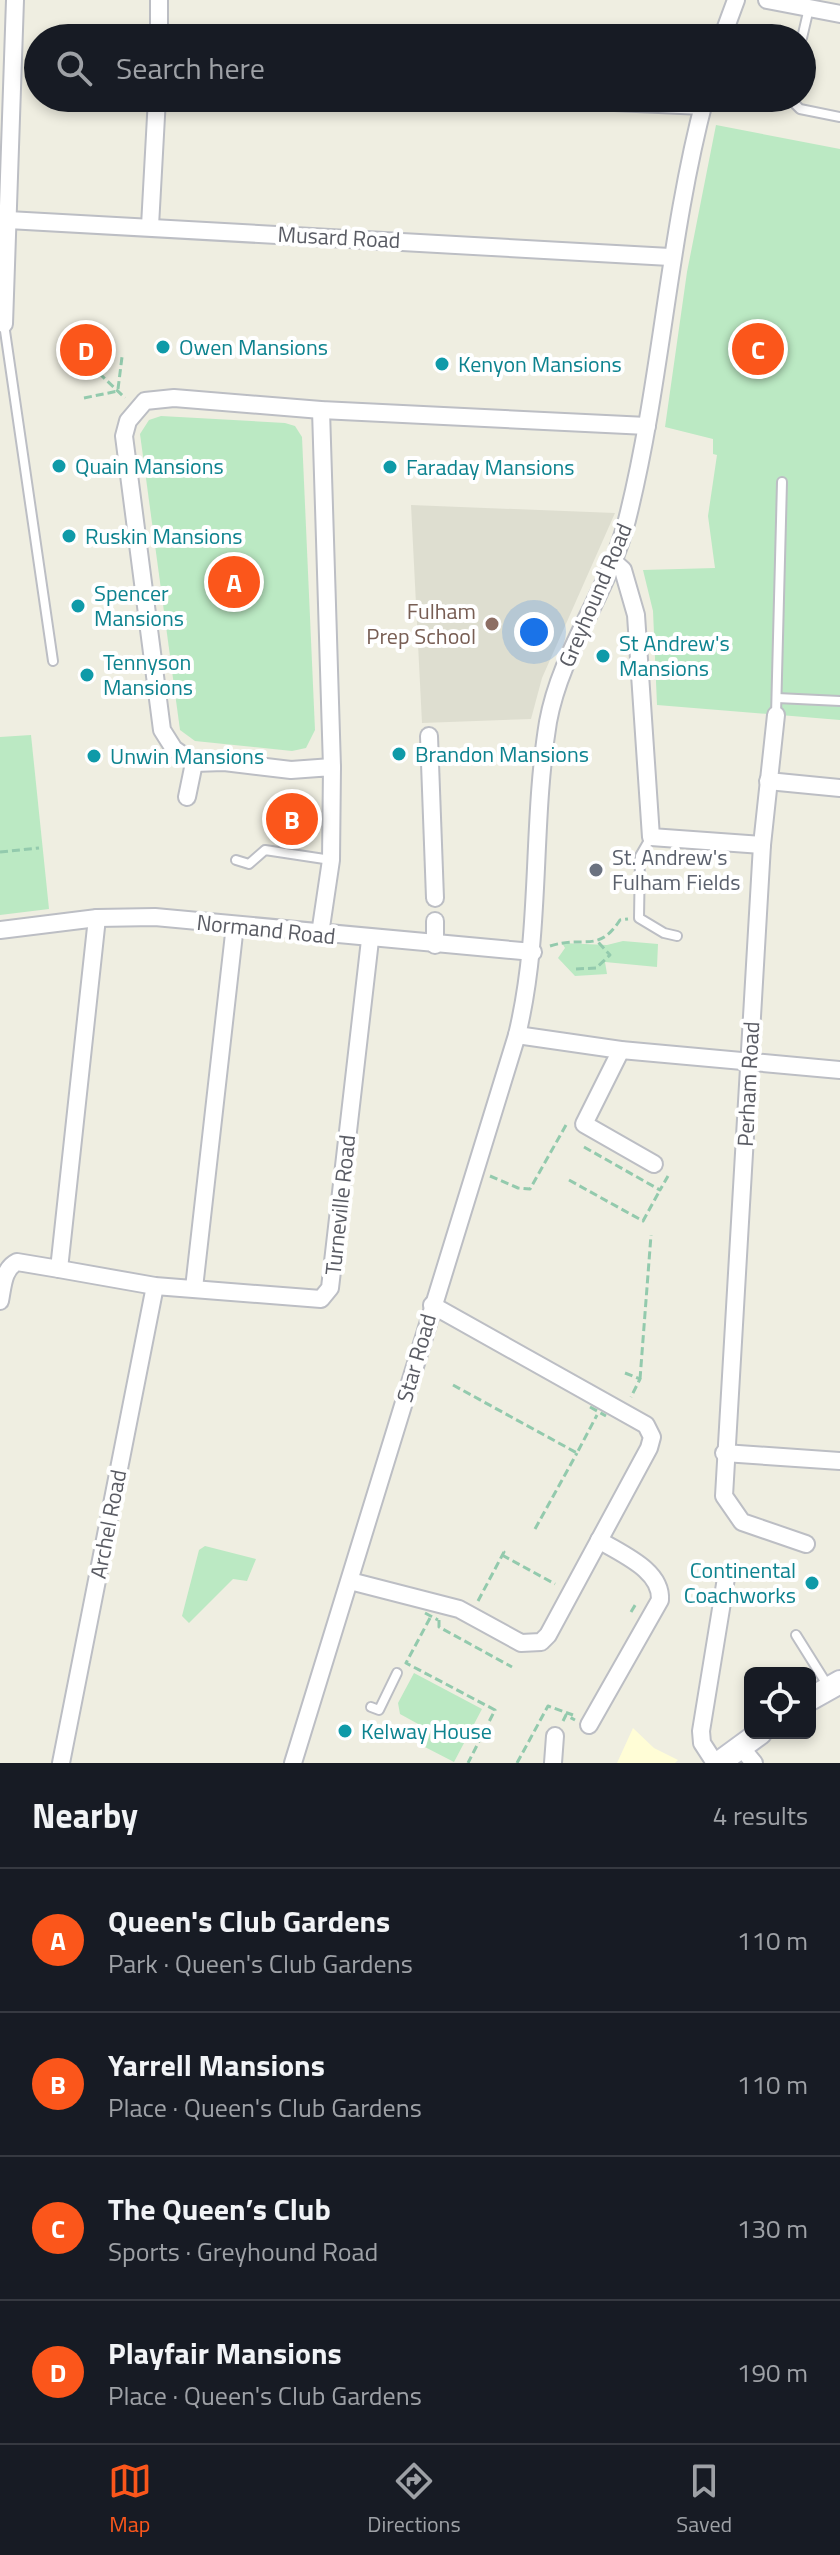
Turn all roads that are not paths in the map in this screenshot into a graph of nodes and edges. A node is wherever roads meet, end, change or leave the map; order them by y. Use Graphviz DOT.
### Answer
graph roads {
  1 [pos="15,0"];
  2 [pos="159,0"];
  3 [pos="736,0"];
  4 [pos="767,0"];
  5 [pos="809,8"];
  6 [pos="840,14"];
  7 [pos="159,24"];
  8 [pos="727,24"];
  9 [pos="805,24"];
  10 [pos="156,112"];
  11 [pos="702,112"];
  12 [pos="815,112"];
  13 [pos="840,117"];
  14 [pos="4,187"];
  15 [pos="8,220"];
  16 [pos="150,226"];
  17 [pos="670,257"];
  18 [pos="4,324"];
  19 [pos="321,410"];
  20 [pos="647,426"];
  21 [pos="782,482"];
  22 [pos="613,561"];
  23 [pos="53,661"];
  24 [pos="840,701"];
  25 [pos="776,707"];
  26 [pos="429,736"];
  27 [pos="194,763"];
  28 [pos="332,767"];
  29 [pos="768,781"];
  30 [pos="840,788"];
  31 [pos="187,797"];
  32 [pos="651,837"];
  33 [pos="762,845"];
  34 [pos="236,860"];
  35 [pos="331,860"];
  36 [pos="435,898"];
  37 [pos="97,918"];
  38 [pos="435,921"];
  39 [pos="235,925"];
  40 [pos="0,930"];
  41 [pos="320,934"];
  42 [pos="677,936"];
  43 [pos="370,940"];
  44 [pos="435,945"];
  45 [pos="533,952"];
  46 [pos="517,1035"];
  47 [pos="621,1050"];
  48 [pos="750,1059"];
  49 [pos="840,1070"];
  50 [pos="654,1164"];
  51 [pos="59,1269"];
  52 [pos="155,1286"];
  53 [pos="194,1288"];
  54 [pos="0,1301"];
  55 [pos="432,1305"];
  56 [pos="724,1453"];
  57 [pos="840,1461"];
  58 [pos="599,1540"];
  59 [pos="806,1544"];
  60 [pos="727,1572"];
  61 [pos="350,1581"];
  62 [pos="796,1635"];
  63 [pos="397,1673"];
  64 [pos="826,1689"];
  65 [pos="371,1707"];
  66 [pos="589,1725"];
  67 [pos="555,1736"];
  68 [pos="747,1755"];
  69 [pos="61,1763"];
  70 [pos="293,1763"];
  71 [pos="553,1763"];
  72 [pos="717,1763"];
  1 -- 14 [label="street"];
  2 -- 7 [label="street"];
  3 -- 8 [label="street"];
  4 -- 5 [label="street"];
  5 -- 6 [label="street"];
  5 -- 9 [label="lane"];
  10 -- 16 [label="street"];
  11 -- 17 [label="street, Greyhound Road"];
  12 -- 13 [label="lane"];
  14 -- 15 [label="street"];
  15 -- 16 [label="street, Musard Road"];
  15 -- 18 [label="street"];
  16 -- 17 [label="street, Musard Road"];
  17 -- 20 [label="street, Greyhound Road"];
  18 -- 23 [label="lane"];
  19 -- 20 [label="street"];
  19 -- 27 [label="street"];
  19 -- 28 [label="street"];
  20 -- 22 [label="street, Greyhound Road"];
  21 -- 25 [label="lane"];
  22 -- 32 [label="street"];
  22 -- 45 [label="street, Greyhound Road"];
  24 -- 25 [label="lane"];
  25 -- 29 [label="street, Perham Road"];
  26 -- 36 [label="street"];
  27 -- 28 [label="street"];
  27 -- 31 [label="street"];
  28 -- 35 [label="street"];
  29 -- 30 [label="street"];
  29 -- 33 [label="street, Perham Road"];
  32 -- 33 [label="street"];
  32 -- 42 [label="lane"];
  33 -- 48 [label="street, Perham Road"];
  34 -- 35 [label="lane"];
  35 -- 41 [label="street"];
  37 -- 39 [label="street, Normand Road"];
  37 -- 40 [label="street, Normand Road"];
  37 -- 51 [label="street"];
  38 -- 44 [label="street"];
  39 -- 41 [label="street, Normand Road"];
  39 -- 53 [label="street"];
  41 -- 43 [label="street, Normand Road"];
  43 -- 44 [label="street, Normand Road"];
  43 -- 53 [label="street, Turneville Road"];
  44 -- 45 [label="street, Normand Road"];
  45 -- 46 [label="street, Star Road"];
  46 -- 47 [label="street"];
  46 -- 55 [label="street, Star Road"];
  47 -- 48 [label="street"];
  47 -- 50 [label="street"];
  48 -- 49 [label="street"];
  48 -- 56 [label="street, Perham Road"];
  51 -- 52 [label="street, Turneville Road"];
  51 -- 54 [label="street, Turneville Road"];
  52 -- 53 [label="street, Turneville Road"];
  52 -- 69 [label="street, Archel Road"];
  55 -- 58 [label="street"];
  55 -- 61 [label="street, Star Road"];
  56 -- 57 [label="street"];
  56 -- 59 [label="street, Perham Road"];
  58 -- 61 [label="street"];
  58 -- 66 [label="street"];
  60 -- 72 [label="street"];
  61 -- 70 [label="street, Star Road"];
  62 -- 64 [label="lane"];
  63 -- 65 [label="lane"];
  67 -- 71 [label="street"];
  68 -- 72 [label="main road"];
}
